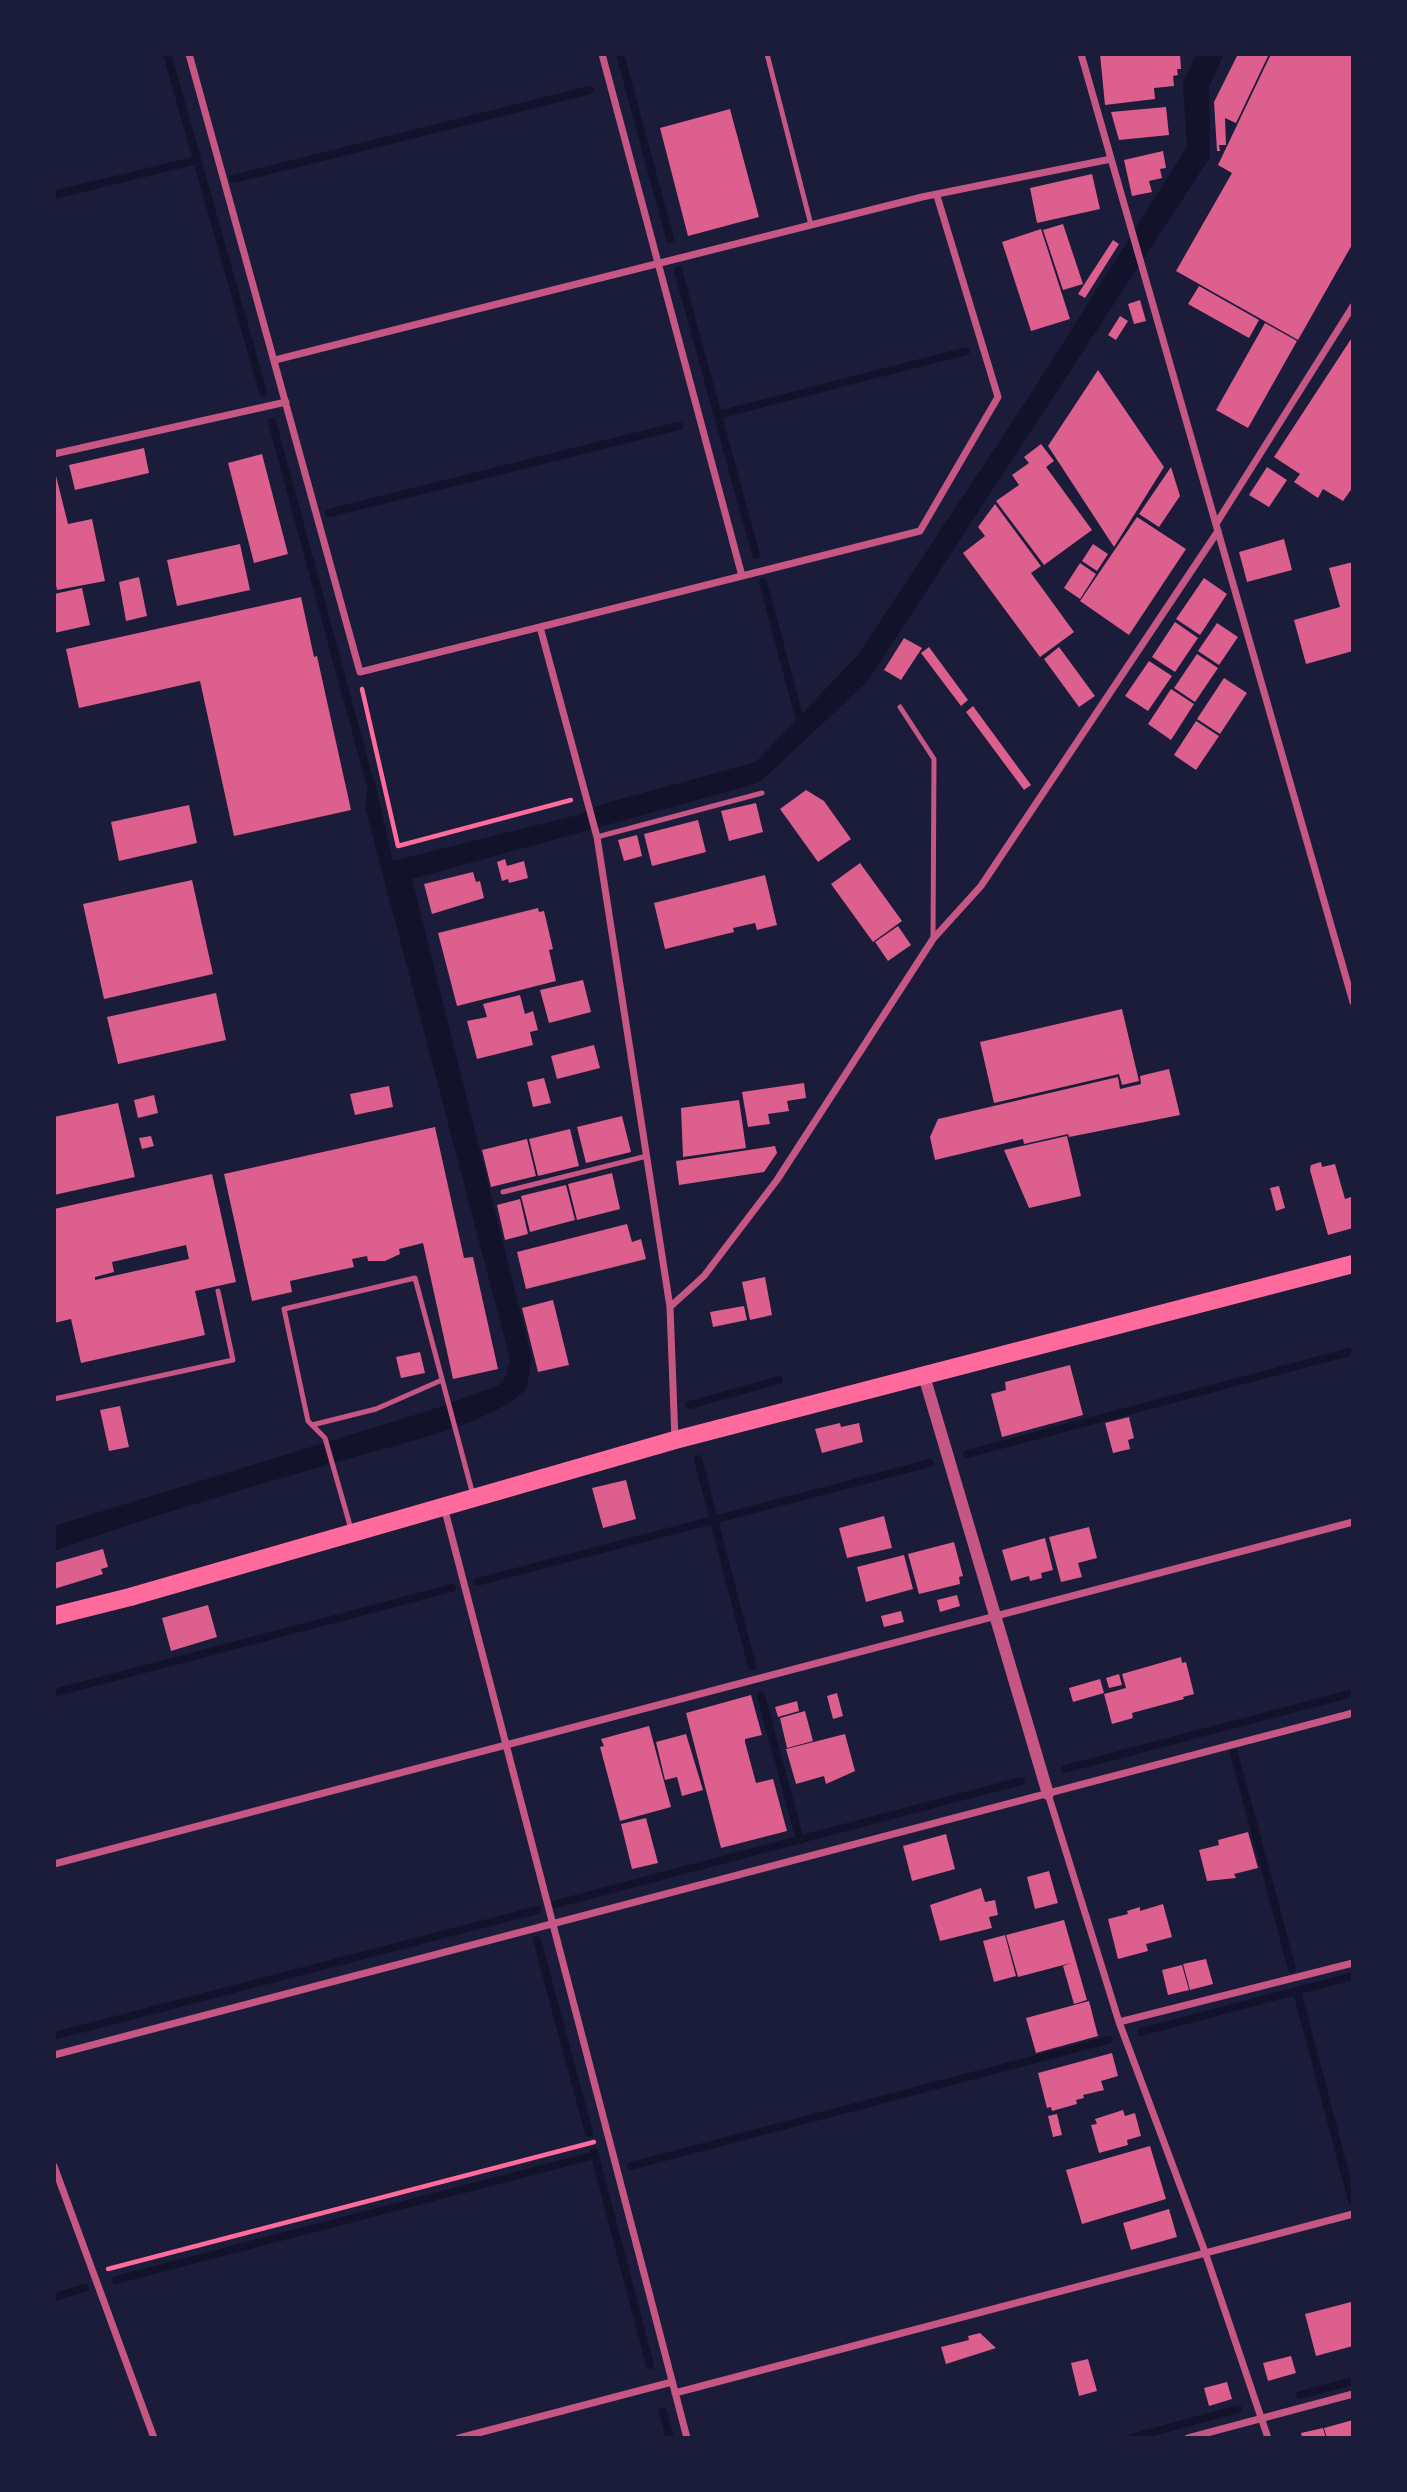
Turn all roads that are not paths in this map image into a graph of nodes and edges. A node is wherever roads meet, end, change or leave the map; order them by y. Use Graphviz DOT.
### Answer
graph roads {
  1 [pos="189,54"];
  2 [pos="601,54"];
  3 [pos="767,54"];
  4 [pos="1081,54"];
  5 [pos="1111,159"];
  6 [pos="937,196"];
  7 [pos="810,225"];
  8 [pos="657,264"];
  9 [pos="1353,306"];
  10 [pos="275,360"];
  11 [pos="286,402"];
  12 [pos="54,454"];
  13 [pos="1217,527"];
  14 [pos="742,576"];
  15 [pos="540,627"];
  16 [pos="900,707"];
  17 [pos="762,793"];
  18 [pos="597,835"];
  19 [pos="933,939"];
  20 [pos="1353,1002"];
  21 [pos="647,1156"];
  22 [pos="503,1192"];
  23 [pos="1353,1264"];
  24 [pos="218,1291"];
  25 [pos="670,1307"];
  26 [pos="924,1376"];
  27 [pos="442,1380"];
  28 [pos="54,1399"];
  29 [pos="312,1425"];
  30 [pos="675,1440"];
  31 [pos="474,1498"];
  32 [pos="444,1507"];
  33 [pos="1353,1522"];
  34 [pos="352,1533"];
  35 [pos="54,1616"];
  36 [pos="995,1616"];
  37 [pos="1353,1713"];
  38 [pos="506,1745"];
  39 [pos="1048,1794"];
  40 [pos="54,1864"];
  41 [pos="552,1924"];
  42 [pos="1353,1963"];
  43 [pos="1119,2022"];
  44 [pos="54,2055"];
  45 [pos="54,2165"];
  46 [pos="1353,2214"];
  47 [pos="1205,2252"];
  48 [pos="673,2382"];
  49 [pos="675,2393"];
  50 [pos="1353,2394"];
  51 [pos="1261,2418"];
  52 [pos="154,2438"];
  53 [pos="459,2438"];
  54 [pos="687,2438"];
  55 [pos="1188,2438"];
  56 [pos="1268,2438"];
  1 -- 10 [label="street"];
  2 -- 8 [label="street"];
  3 -- 7 [label="lane"];
  4 -- 5 [label="street"];
  5 -- 6 [label="street"];
  5 -- 13 [label="street"];
  6 -- 7 [label="street"];
  6 -- 14 [label="street"];
  7 -- 8 [label="street"];
  8 -- 10 [label="street"];
  8 -- 14 [label="street"];
  9 -- 13 [label="street"];
  10 -- 11 [label="street"];
  11 -- 12 [label="street"];
  11 -- 15 [label="street"];
  13 -- 19 [label="street"];
  13 -- 20 [label="street"];
  14 -- 15 [label="street"];
  15 -- 18 [label="street"];
  16 -- 19 [label="lane"];
  17 -- 18 [label="lane"];
  18 -- 21 [label="street"];
  19 -- 25 [label="street"];
  21 -- 22 [label="lane"];
  21 -- 25 [label="street"];
  23 -- 26 [label="main road"];
  24 -- 28 [label="lane"];
  25 -- 30 [label="street"];
  26 -- 30 [label="main road"];
  26 -- 36 [label="street"];
  27 -- 29 [label="lane"];
  27 -- 29 [label="lane"];
  27 -- 31 [label="lane"];
  29 -- 34 [label="lane"];
  30 -- 31 [label="main road"];
  31 -- 32 [label="main road"];
  32 -- 34 [label="main road"];
  32 -- 38 [label="street"];
  33 -- 36 [label="street"];
  34 -- 35 [label="main road"];
  36 -- 38 [label="street"];
  36 -- 39 [label="street"];
  37 -- 39 [label="street"];
  38 -- 40 [label="street"];
  38 -- 41 [label="street"];
  39 -- 41 [label="street"];
  39 -- 43 [label="street"];
  41 -- 44 [label="street"];
  41 -- 48 [label="street"];
  42 -- 43 [label="street"];
  43 -- 47 [label="street"];
  45 -- 52 [label="street"];
  46 -- 47 [label="street"];
  47 -- 49 [label="street"];
  47 -- 51 [label="street"];
  48 -- 49 [label="street"];
  48 -- 53 [label="street"];
  49 -- 54 [label="street"];
  50 -- 51 [label="street"];
  51 -- 55 [label="street"];
  51 -- 56 [label="street"];
}
